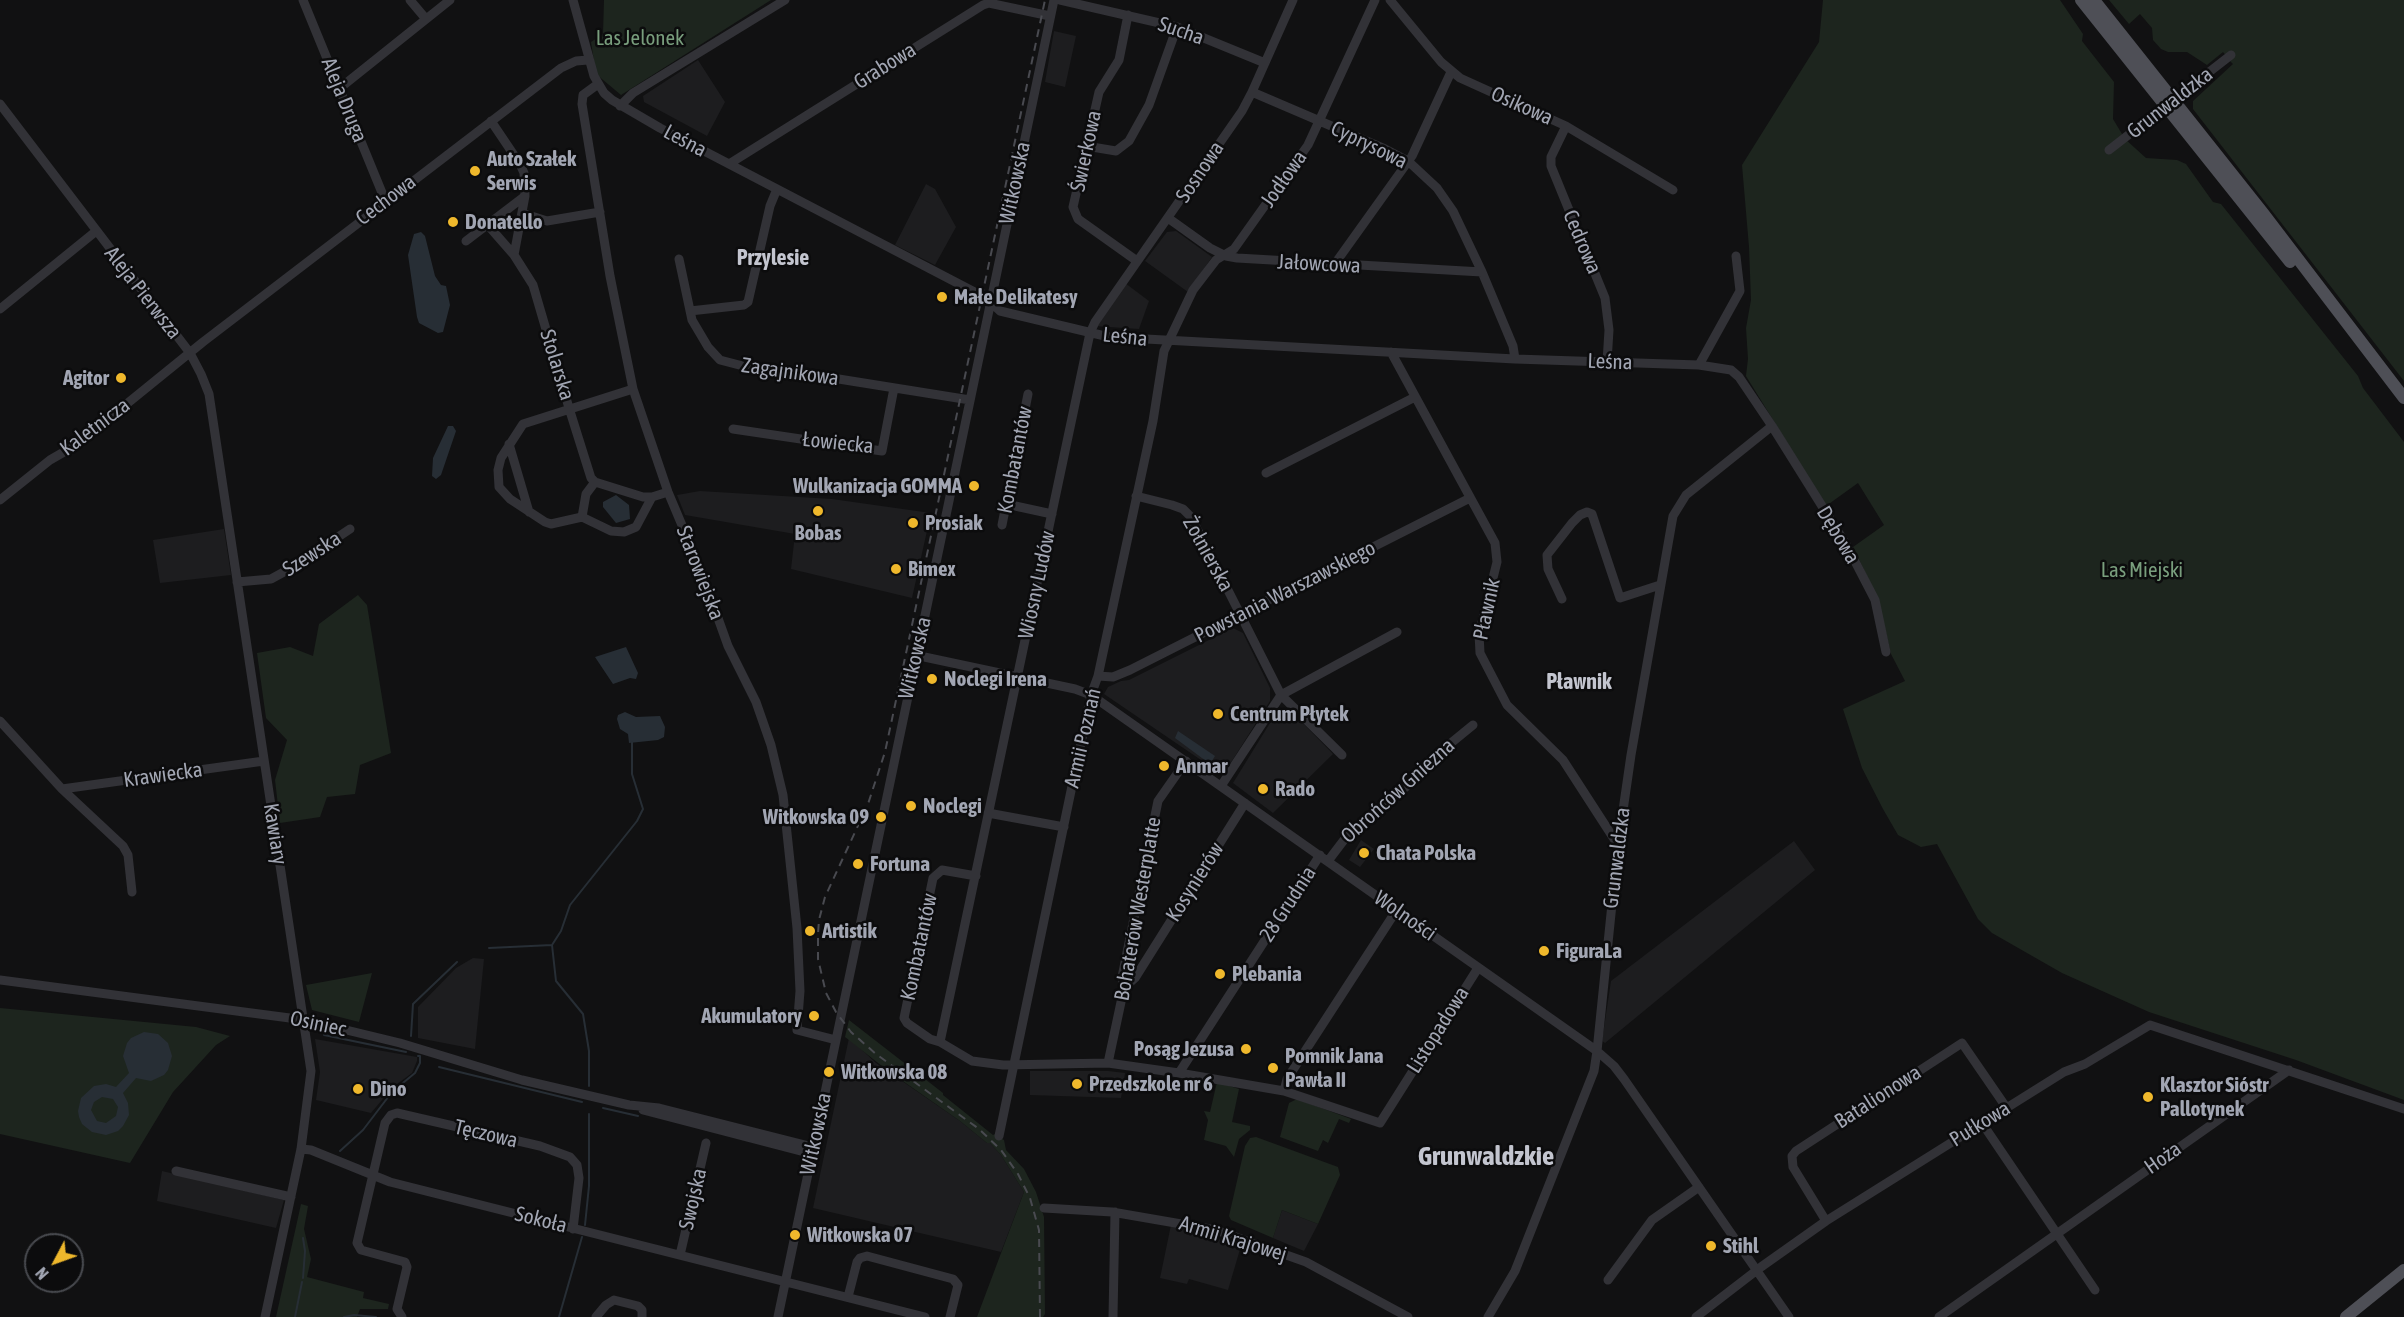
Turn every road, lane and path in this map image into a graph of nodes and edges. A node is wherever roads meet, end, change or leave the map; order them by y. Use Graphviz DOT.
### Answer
graph roads {
  1 [pos="303,0"];
  2 [pos="410,0"];
  3 [pos="450,0"];
  4 [pos="573,0"];
  5 [pos="785,0"];
  6 [pos="1054,0"];
  7 [pos="1060,0"];
  8 [pos="1293,0"];
  9 [pos="1375,0"];
  10 [pos="1390,0"];
  11 [pos="2081,0"];
  12 [pos="2094,0"];
  13 [pos="1128,15"];
  14 [pos="1050,16"];
  15 [pos="426,19"];
  16 [pos="1177,27"];
  17 [pos="2231,55"];
  18 [pos="588,60"];
  19 [pos="1265,63"];
  20 [pos="1451,72"];
  21 [pos="598,84"];
  22 [pos="340,88"];
  23 [pos="1252,92"];
  24 [pos="2169,102"];
  25 [pos="0,104"];
  26 [pos="620,106"];
  27 [pos="491,121"];
  28 [pos="1318,121"];
  29 [pos="1566,126"];
  30 [pos="1086,146"];
  31 [pos="2109,150"];
  32 [pos="1408,161"];
  33 [pos="729,164"];
  34 [pos="777,189"];
  35 [pos="1673,190"];
  36 [pos="525,196"];
  37 [pos="385,200"];
  38 [pos="600,212"];
  39 [pos="522,213"];
  40 [pos="1168,218"];
  41 [pos="486,224"];
  42 [pos="95,232"];
  43 [pos="466,241"];
  44 [pos="514,255"];
  45 [pos="1226,256"];
  46 [pos="1736,256"];
  47 [pos="679,259"];
  48 [pos="1137,261"];
  49 [pos="1334,265"];
  50 [pos="1482,272"];
  51 [pos="991,303"];
  52 [pos="0,309"];
  53 [pos="690,311"];
  54 [pos="1090,333"];
  55 [pos="1168,341"];
  56 [pos="1391,352"];
  57 [pos="190,353"];
  58 [pos="1515,360"];
  59 [pos="1607,362"];
  60 [pos="1700,365"];
  61 [pos="1738,377"];
  62 [pos="894,388"];
  63 [pos="633,389"];
  64 [pos="1028,394"];
  65 [pos="1414,397"];
  66 [pos="2404,398"];
  67 [pos="970,400"];
  68 [pos="569,408"];
  69 [pos="1772,426"];
  70 [pos="733,429"];
  71 [pos="509,444"];
  72 [pos="1266,473"];
  73 [pos="595,482"];
  74 [pos="668,492"];
  75 [pos="1136,496"];
  76 [pos="652,497"];
  77 [pos="1470,498"];
  78 [pos="0,500"];
  79 [pos="1006,504"];
  80 [pos="529,512"];
  81 [pos="1052,514"];
  82 [pos="582,517"];
  83 [pos="1002,525"];
  84 [pos="350,529"];
  85 [pos="237,582"];
  86 [pos="1660,585"];
  87 [pos="1562,599"];
  88 [pos="1241,614"];
  89 [pos="1397,632"];
  90 [pos="1886,652"];
  91 [pos="915,655"];
  92 [pos="1098,676"];
  93 [pos="1017,677"];
  94 [pos="1091,695"];
  95 [pos="1281,695"];
  96 [pos="0,721"];
  97 [pos="1473,725"];
  98 [pos="1342,754"];
  99 [pos="264,761"];
  100 [pos="1186,761"];
  101 [pos="1221,786"];
  102 [pos="63,789"];
  103 [pos="1245,803"];
  104 [pos="988,813"];
  105 [pos="1064,827"];
  106 [pos="1618,845"];
  107 [pos="1324,858"];
  108 [pos="976,876"];
  109 [pos="132,892"];
  110 [pos="1396,910"];
  111 [pos="1478,968"];
  112 [pos="0,980"];
  113 [pos="1124,988"];
  114 [pos="305,1020"];
  115 [pos="836,1040"];
  116 [pos="940,1042"];
  117 [pos="1598,1051"];
  118 [pos="1108,1063"];
  119 [pos="1014,1065"];
  120 [pos="2289,1070"];
  121 [pos="1179,1073"];
  122 [pos="1284,1091"];
  123 [pos="2006,1107"];
  124 [pos="2404,1109"];
  125 [pos="1982,1123"];
  126 [pos="999,1136"];
  127 [pos="706,1143"];
  128 [pos="301,1149"];
  129 [pos="812,1150"];
  130 [pos="176,1171"];
  131 [pos="372,1175"];
  132 [pos="1699,1187"];
  133 [pos="291,1197"];
  134 [pos="1044,1208"];
  135 [pos="1115,1212"];
  136 [pos="1826,1221"];
  137 [pos="573,1228"];
  138 [pos="2057,1234"];
  139 [pos="680,1255"];
  140 [pos="1757,1270"];
  141 [pos="2404,1270"];
  142 [pos="1608,1280"];
  143 [pos="785,1282"];
  144 [pos="2095,1290"];
  145 [pos="848,1298"];
  146 [pos="1394,1313"];
  147 [pos="265,1317"];
  148 [pos="402,1317"];
  149 [pos="596,1317"];
  150 [pos="642,1317"];
  151 [pos="778,1317"];
  152 [pos="925,1317"];
  153 [pos="950,1317"];
  154 [pos="1113,1317"];
  155 [pos="1408,1317"];
  156 [pos="1488,1317"];
  157 [pos="1696,1317"];
  158 [pos="1789,1317"];
  159 [pos="1939,1317"];
  160 [pos="2346,1317"];
  1 -- 22 [label="street, Aleja Druga"];
  2 -- 15 [label="street"];
  3 -- 15 [label="street"];
  4 -- 18 [label="street, Leśna"];
  5 -- 26 [label="street"];
  6 -- 14 [label="street, Witkowska"];
  7 -- 13 [label="street, Sucha"];
  8 -- 19 [label="street, Sosnowa"];
  9 -- 28 [label="street, Jodłowa"];
  10 -- 20 [label="street, Osikowa"];
  11 -- 24 [label="main road"];
  12 -- 24 [label="main road"];
  13 -- 16 [label="street, Sucha"];
  13 -- 30 [label="street, Świerkowa"];
  14 -- 33 [label="street, Grabowa"];
  14 -- 51 [label="street, Witkowska"];
  15 -- 22 [label="street"];
  16 -- 19 [label="street, Sucha"];
  16 -- 30 [label="street"];
  17 -- 24 [label="street, Grunwaldzka"];
  18 -- 21 [label="street, Leśna"];
  18 -- 27 [label="street, Cechowa"];
  19 -- 23 [label="street, Sosnowa"];
  20 -- 29 [label="street, Osikowa"];
  20 -- 32 [label="street"];
  21 -- 26 [label="street, Leśna"];
  21 -- 38 [label="street, Starowiejska"];
  22 -- 37 [label="street, Aleja Druga"];
  23 -- 28 [label="street, Cyprysowa"];
  23 -- 40 [label="street, Sosnowa"];
  24 -- 31 [label="street, Grunwaldzka"];
  24 -- 66 [label="main road"];
  25 -- 42 [label="street, Aleja Pierwsza"];
  26 -- 33 [label="street, Leśna"];
  27 -- 36 [label="street"];
  27 -- 37 [label="street, Cechowa"];
  28 -- 32 [label="street, Cyprysowa"];
  28 -- 45 [label="street, Jodłowa"];
  29 -- 35 [label="street, Osikowa"];
  29 -- 59 [label="street, Cedrowa"];
  30 -- 48 [label="street, Świerkowa"];
  32 -- 49 [label="street"];
  32 -- 50 [label="street, Cyprysowa"];
  33 -- 34 [label="street, Leśna"];
  34 -- 51 [label="street, Leśna"];
  34 -- 53 [label="street"];
  36 -- 39 [label="street"];
  36 -- 41 [label="street"];
  37 -- 57 [label="street, Cechowa"];
  38 -- 39 [label="street"];
  38 -- 63 [label="street, Starowiejska"];
  39 -- 44 [label="street"];
  40 -- 45 [label="street, Jałowcowa"];
  40 -- 48 [label="street, Sosnowa"];
  41 -- 43 [label="street"];
  41 -- 44 [label="street, Stolarska"];
  42 -- 52 [label="street, Aleja Pierwsza"];
  42 -- 57 [label="street, Aleja Pierwsza"];
  44 -- 68 [label="street, Stolarska"];
  45 -- 49 [label="street, Jałowcowa"];
  45 -- 55 [label="street, Jodłowa"];
  46 -- 60 [label="street"];
  47 -- 53 [label="street, Zagajnikowa"];
  48 -- 54 [label="street, Sosnowa"];
  49 -- 50 [label="street, Jałowcowa"];
  50 -- 58 [label="street, Cyprysowa"];
  51 -- 54 [label="street, Leśna"];
  51 -- 67 [label="street, Witkowska"];
  53 -- 62 [label="street, Zagajnikowa"];
  54 -- 55 [label="street, Leśna"];
  54 -- 81 [label="street, Wiosny Ludów"];
  55 -- 56 [label="street, Leśna"];
  55 -- 75 [label="street, Armii Poznań"];
  56 -- 58 [label="street, Leśna"];
  56 -- 65 [label="street, Pławnik"];
  57 -- 78 [label="street, Kaletnicza"];
  57 -- 85 [label="street, Kawiary"];
  58 -- 59 [label="street, Leśna"];
  59 -- 60 [label="street, Leśna"];
  60 -- 61 [label="street, Leśna"];
  61 -- 69 [label="street, Dębowa"];
  62 -- 67 [label="street, Zagajnikowa"];
  62 -- 70 [label="street, Łowiecka"];
  63 -- 68 [label="street"];
  63 -- 74 [label="street, Starowiejska"];
  64 -- 79 [label="street, Kombatantów"];
  65 -- 72 [label="street"];
  65 -- 77 [label="street, Pławnik"];
  67 -- 91 [label="street, Witkowska"];
  68 -- 71 [label="street"];
  68 -- 73 [label="street, Stolarska"];
  69 -- 86 [label="street, Grunwaldzka"];
  69 -- 90 [label="street, Dębowa"];
  71 -- 80 [label="street"];
  71 -- 80 [label="street"];
  73 -- 76 [label="street"];
  73 -- 82 [label="street"];
  74 -- 76 [label="street"];
  74 -- 115 [label="street, Starowiejska"];
  75 -- 88 [label="street, Żołnierska"];
  75 -- 92 [label="street, Armii Poznań"];
  76 -- 82 [label="street"];
  77 -- 88 [label="street, Powstania Warszawskiego"];
  77 -- 106 [label="street, Pławnik"];
  79 -- 81 [label="street"];
  79 -- 83 [label="street, Kombatantów"];
  80 -- 82 [label="street"];
  81 -- 93 [label="street, Wiosny Ludów"];
  84 -- 85 [label="street, Szewska"];
  85 -- 99 [label="street, Kawiary"];
  86 -- 87 [label="street"];
  86 -- 106 [label="street, Grunwaldzka"];
  88 -- 92 [label="street, Powstania Warszawskiego"];
  88 -- 95 [label="street, Żołnierska"];
  89 -- 95 [label="street"];
  91 -- 93 [label="street, Wolności"];
  91 -- 115 [label="street, Witkowska"];
  92 -- 94 [label="street, Armii Poznań"];
  93 -- 94 [label="street, Wolności"];
  93 -- 104 [label="street, Wiosny Ludów"];
  94 -- 100 [label="street, Wolności"];
  94 -- 105 [label="street, Armii Poznań"];
  95 -- 98 [label="street, Żołnierska"];
  95 -- 101 [label="street"];
  96 -- 102 [label="street"];
  97 -- 107 [label="street, Obrońców Gniezna"];
  99 -- 102 [label="street, Krawiecka"];
  99 -- 114 [label="street, Kawiary"];
  100 -- 101 [label="street, Wolności"];
  100 -- 113 [label="street, Bohaterów Westerplatte"];
  101 -- 103 [label="street, Wolności"];
  102 -- 109 [label="street"];
  103 -- 107 [label="street, Wolności"];
  103 -- 113 [label="street, Kosynierów"];
  104 -- 105 [label="street"];
  104 -- 108 [label="street, Wiosny Ludów"];
  105 -- 119 [label="street, Armii Poznań"];
  106 -- 117 [label="street, Grunwaldzka"];
  107 -- 110 [label="street, Wolności"];
  107 -- 121 [label="street, 28 Grudnia"];
  108 -- 116 [label="street, Wiosny Ludów"];
  108 -- 116 [label="street, Kombatantów"];
  110 -- 111 [label="street, Wolności"];
  110 -- 122 [label="street"];
  111 -- 117 [label="street, Wolności"];
  111 -- 122 [label="street, Listopadowa"];
  112 -- 114 [label="street, Osiniec"];
  113 -- 118 [label="street, Bohaterów Westerplatte"];
  114 -- 128 [label="street, Kawiary"];
  114 -- 129 [label="street, Osiniec"];
  115 -- 129 [label="street, Witkowska"];
  116 -- 119 [label="street"];
  117 -- 132 [label="street, Wolności"];
  117 -- 156 [label="street, Grunwaldzka"];
  118 -- 119 [label="street"];
  118 -- 121 [label="street"];
  119 -- 126 [label="street, Armii Poznań"];
  120 -- 123 [label="street, Pułkowa"];
  120 -- 124 [label="street"];
  120 -- 138 [label="street, Hoża"];
  121 -- 122 [label="street"];
  123 -- 125 [label="street, Pułkowa"];
  123 -- 136 [label="street, Batalionowa"];
  125 -- 136 [label="street, Pułkowa"];
  125 -- 138 [label="street"];
  127 -- 139 [label="street, Swojska"];
  128 -- 131 [label="street, Sokoła"];
  128 -- 133 [label="street, Kawiary"];
  129 -- 143 [label="street, Witkowska"];
  130 -- 133 [label="street"];
  131 -- 137 [label="street, Sokoła"];
  131 -- 137 [label="street, Tęczowa"];
  131 -- 148 [label="street"];
  132 -- 140 [label="street, Wolności"];
  132 -- 142 [label="street"];
  133 -- 147 [label="street, Kawiary"];
  134 -- 135 [label="street, Armii Krajowej"];
  135 -- 146 [label="street, Armii Krajowej"];
  135 -- 154 [label="street"];
  136 -- 140 [label="street, Pułkowa"];
  137 -- 139 [label="street, Sokoła"];
  138 -- 144 [label="street"];
  138 -- 159 [label="street, Hoża"];
  139 -- 143 [label="street, Sokoła"];
  140 -- 157 [label="street, Pułkowa"];
  140 -- 158 [label="street, Wolności"];
  141 -- 160 [label="main road"];
  143 -- 145 [label="street, Sokoła"];
  143 -- 151 [label="street, Witkowska"];
  145 -- 152 [label="street, Sokoła"];
  145 -- 153 [label="street"];
  146 -- 155 [label="street, Armii Krajowej"];
  149 -- 150 [label="street"];
}
